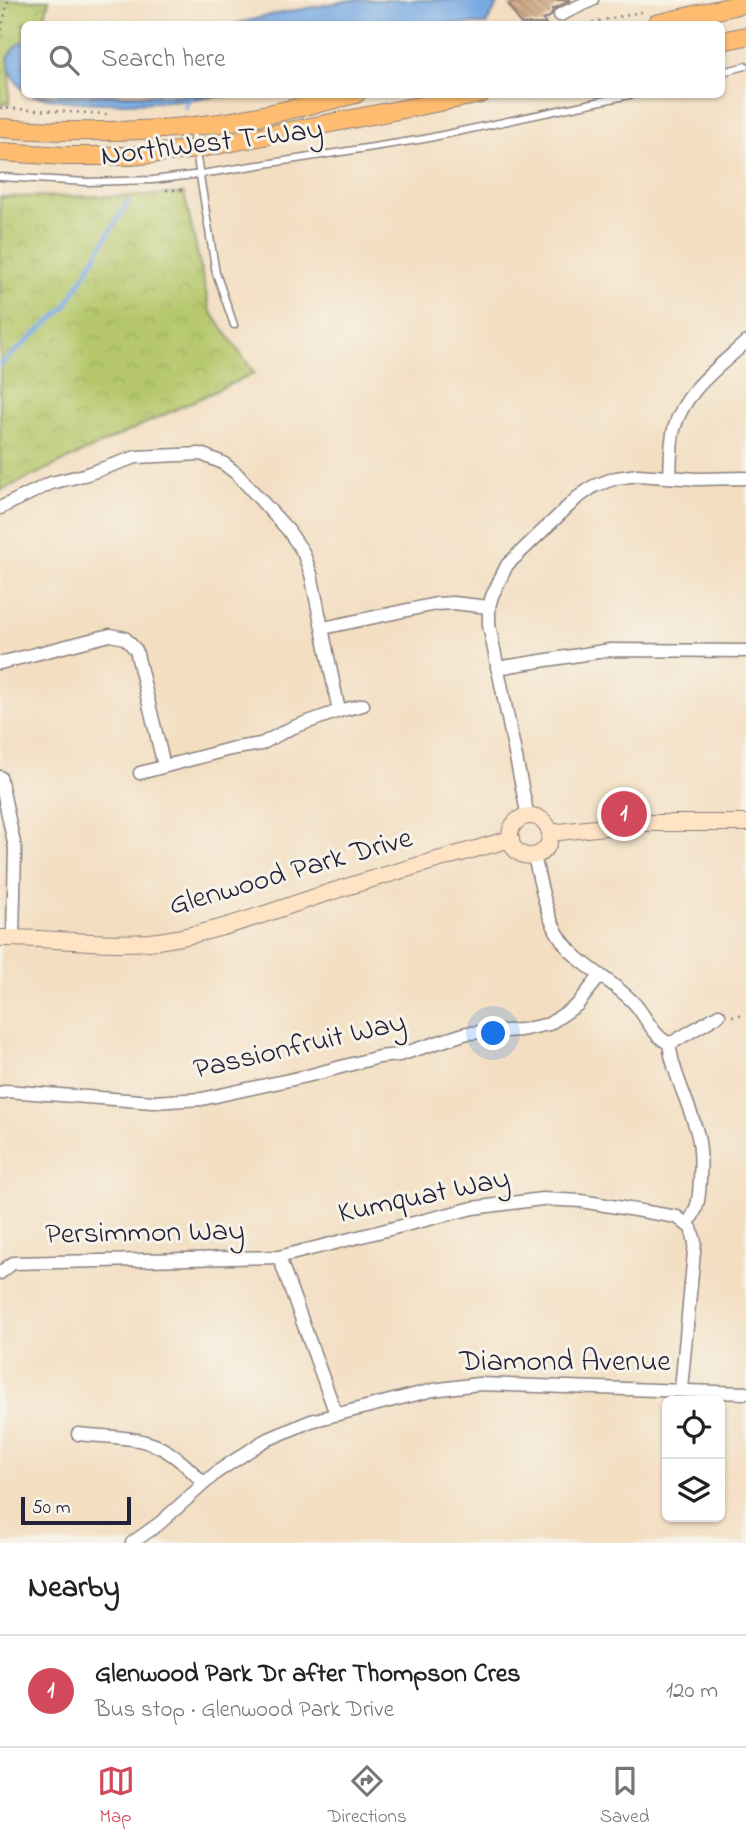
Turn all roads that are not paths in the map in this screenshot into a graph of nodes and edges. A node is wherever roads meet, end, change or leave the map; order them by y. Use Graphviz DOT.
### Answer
graph roads {
  1 [pos="593,0"];
  2 [pos="746,4"];
  3 [pos="560,15"];
  4 [pos="650,18"];
  5 [pos="746,36"];
  6 [pos="725,40"];
  7 [pos="746,66"];
  8 [pos="725,71"];
  9 [pos="339,98"];
  10 [pos="460,98"];
  11 [pos="615,98"];
  12 [pos="191,126"];
  13 [pos="0,128"];
  14 [pos="196,149"];
  15 [pos="0,152"];
  16 [pos="201,174"];
  17 [pos="0,177"];
  18 [pos="234,325"];
  19 [pos="746,342"];
  20 [pos="670,477"];
  21 [pos="746,478"];
  22 [pos="0,508"];
  23 [pos="489,607"];
  24 [pos="323,628"];
  25 [pos="746,651"];
  26 [pos="0,663"];
  27 [pos="497,667"];
  28 [pos="363,705"];
  29 [pos="339,711"];
  30 [pos="164,766"];
  31 [pos="140,773"];
  32 [pos="0,777"];
  33 [pos="528,817"];
  34 [pos="746,823"];
  35 [pos="550,833"];
  36 [pos="511,839"];
  37 [pos="534,856"];
  38 [pos="6,938"];
  39 [pos="600,976"];
  40 [pos="719,1015"];
  41 [pos="668,1042"];
  42 [pos="0,1093"];
  43 [pos="687,1224"];
  44 [pos="279,1257"];
  45 [pos="0,1273"];
  46 [pos="681,1389"];
  47 [pos="746,1392"];
  48 [pos="336,1414"];
  49 [pos="78,1434"];
  50 [pos="203,1483"];
  51 [pos="132,1543"];
  1 -- 3 [label="street"];
  2 -- 4 [label="main road"];
  5 -- 6 [label="main road"];
  7 -- 8 [label="lane"];
  9 -- 12 [label="main road"];
  10 -- 14 [label="main road"];
  11 -- 16 [label="lane, NorthWest T-Way"];
  12 -- 13 [label="main road"];
  12 -- 14 [label="lane"];
  14 -- 15 [label="main road"];
  14 -- 16 [label="lane"];
  16 -- 17 [label="lane, NorthWest T-Way"];
  16 -- 18 [label="lane"];
  19 -- 20 [label="street"];
  20 -- 21 [label="street"];
  20 -- 23 [label="street"];
  22 -- 24 [label="street"];
  23 -- 24 [label="street"];
  23 -- 27 [label="street"];
  24 -- 29 [label="street"];
  25 -- 27 [label="street"];
  26 -- 30 [label="street"];
  27 -- 33 [label="street"];
  28 -- 29 [label="street"];
  29 -- 30 [label="street"];
  30 -- 31 [label="street"];
  32 -- 38 [label="street"];
  33 -- 35 [label="street"];
  33 -- 36 [label="street"];
  34 -- 35 [label="street"];
  35 -- 37 [label="street"];
  36 -- 37 [label="street"];
  36 -- 38 [label="street, Glenwood Park Drive"];
  37 -- 39 [label="street"];
  39 -- 41 [label="street"];
  39 -- 42 [label="street, Passionfruit Way"];
  40 -- 41 [label="street"];
  41 -- 43 [label="street"];
  43 -- 44 [label="street, Kumquat Way"];
  43 -- 46 [label="street"];
  44 -- 45 [label="street, Persimmon Way"];
  44 -- 48 [label="street"];
  46 -- 47 [label="street, Diamond Avenue"];
  46 -- 48 [label="street, Diamond Avenue"];
  48 -- 50 [label="street, Diamond Avenue"];
  49 -- 50 [label="street"];
  50 -- 51 [label="street, Diamond Avenue"];
}
